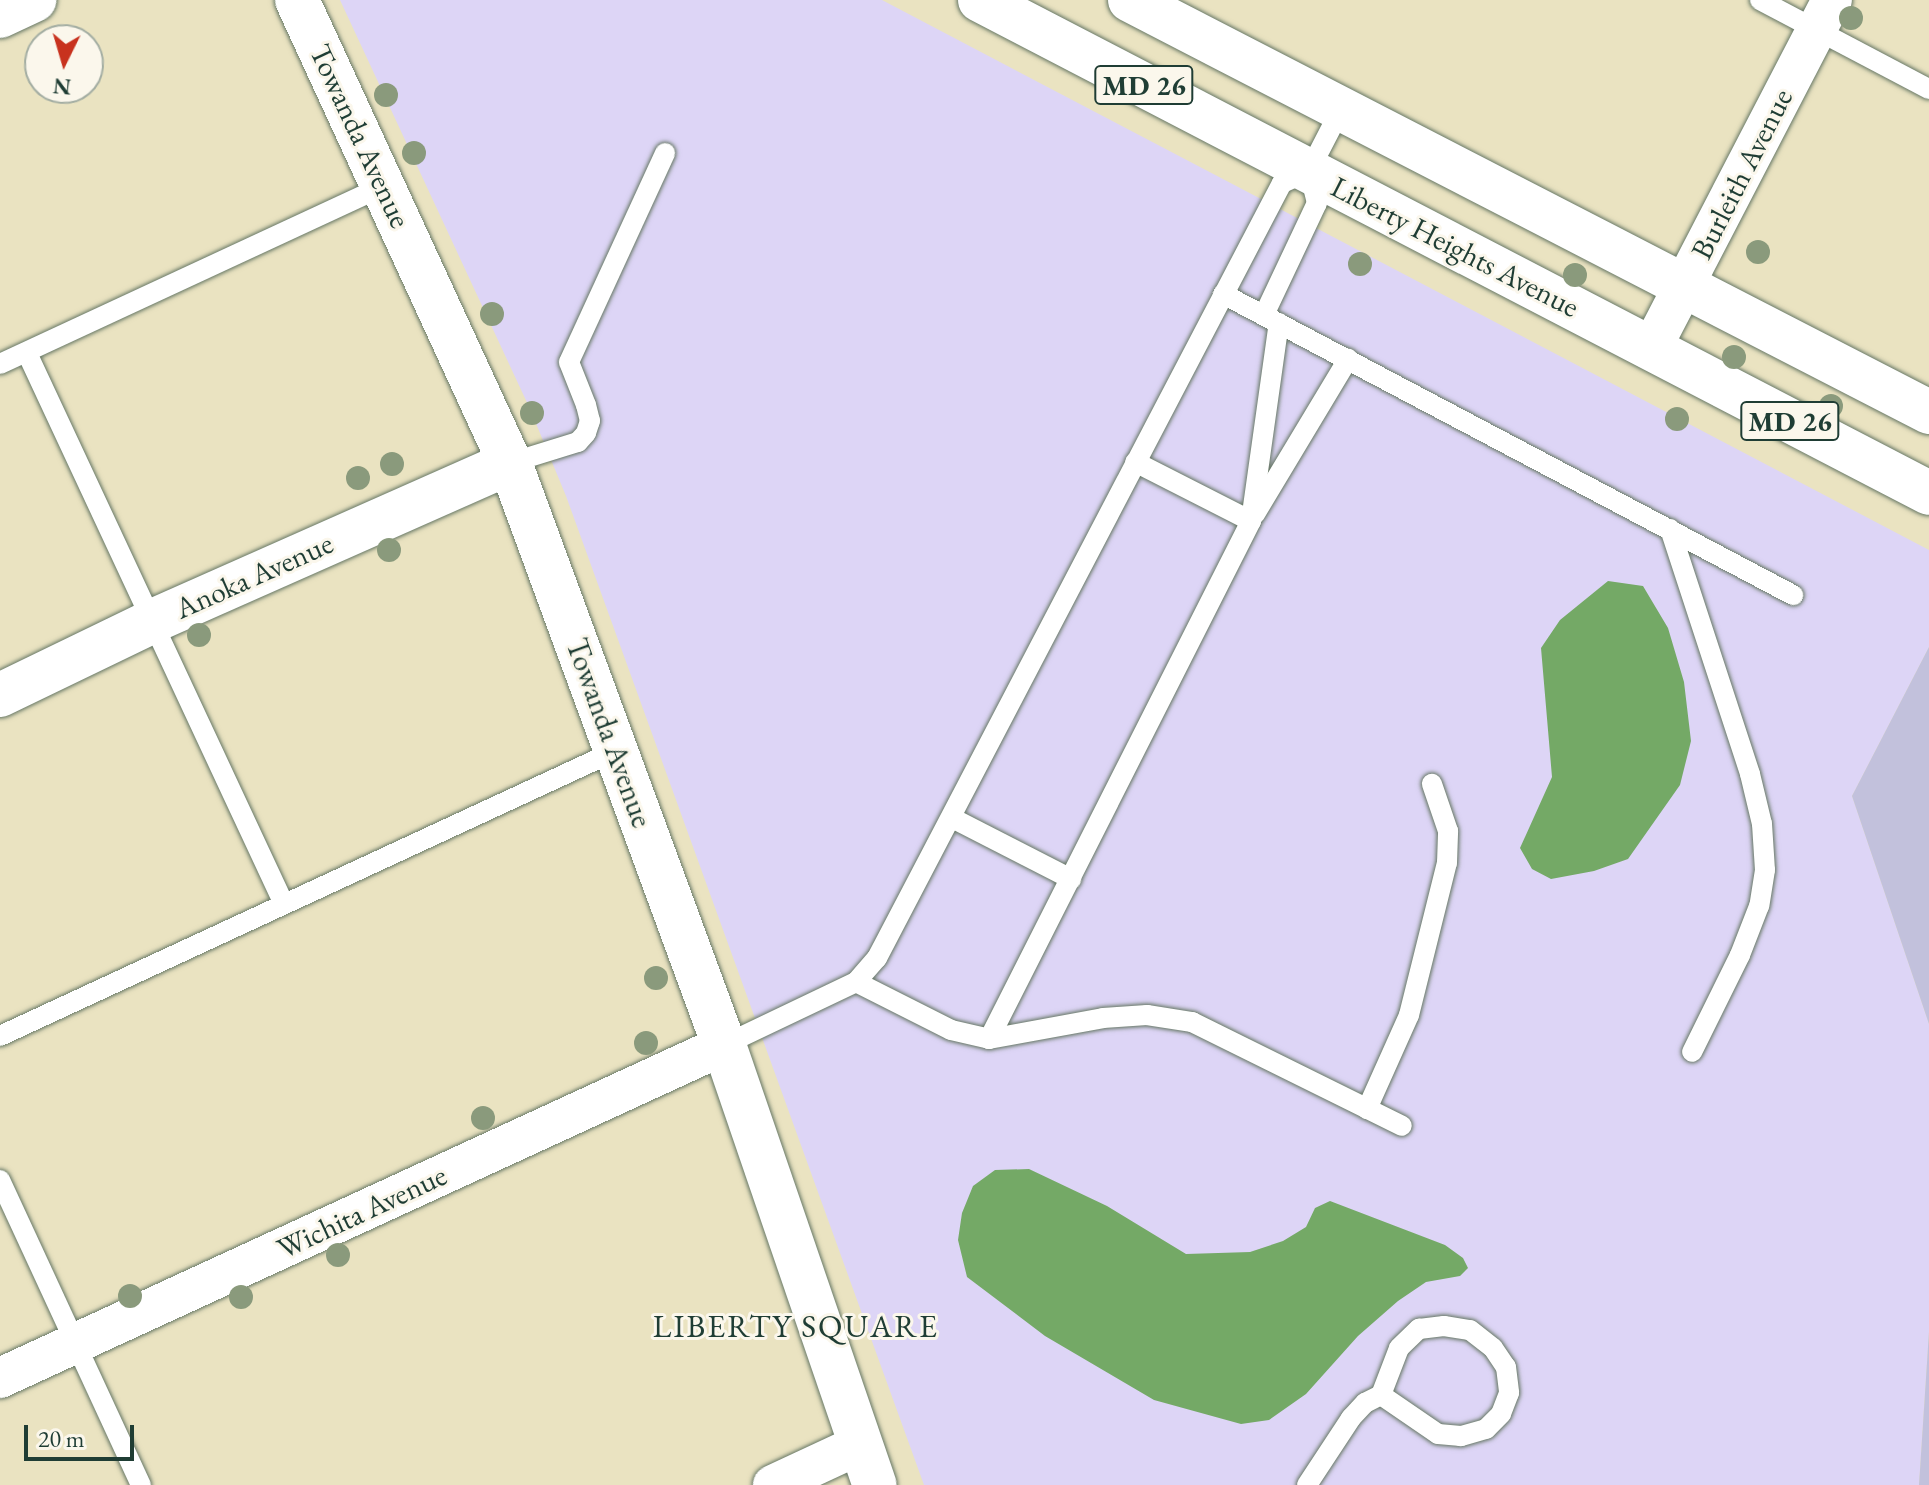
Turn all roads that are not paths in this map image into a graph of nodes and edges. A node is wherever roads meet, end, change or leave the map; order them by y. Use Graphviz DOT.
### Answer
graph roads {
  1 [pos="34,0"];
  2 [pos="297,0"];
  3 [pos="980,0"];
  4 [pos="1130,0"];
  5 [pos="1760,0"];
  6 [pos="1824,14"];
  7 [pos="0,16"];
  8 [pos="1929,89"];
  9 [pos="1341,109"];
  10 [pos="665,153"];
  11 [pos="1309,171"];
  12 [pos="383,186"];
  13 [pos="1684,286"];
  14 [pos="1223,294"];
  15 [pos="1272,319"];
  16 [pos="1651,349"];
  17 [pos="27,353"];
  18 [pos="1348,359"];
  19 [pos="0,364"];
  20 [pos="1929,412"];
  21 [pos="1135,462"];
  22 [pos="510,463"];
  23 [pos="1929,493"];
  24 [pos="1251,521"];
  25 [pos="1670,529"];
  26 [pos="1793,595"];
  27 [pos="155,620"];
  28 [pos="0,695"];
  29 [pos="615,751"];
  30 [pos="1432,784"];
  31 [pos="952,818"];
  32 [pos="1071,879"];
  33 [pos="283,902"];
  34 [pos="856,982"];
  35 [pos="0,1036"];
  36 [pos="989,1039"];
  37 [pos="724,1045"];
  38 [pos="1692,1052"];
  39 [pos="1367,1109"];
  40 [pos="1402,1126"];
  41 [pos="0,1180"];
  42 [pos="74,1344"];
  43 [pos="0,1378"];
  44 [pos="1381,1395"];
  45 [pos="861,1444"];
  46 [pos="141,1485"];
  47 [pos="773,1485"];
  48 [pos="875,1485"];
  49 [pos="1307,1485"];
  1 -- 7 [label="street"];
  2 -- 12 [label="street, Towanda Avenue"];
  3 -- 11 [label="street, Liberty Heights Avenue / MD 26"];
  4 -- 9 [label="street, MD 26"];
  5 -- 6 [label="lane"];
  6 -- 8 [label="lane"];
  6 -- 13 [label="street, Burleith Avenue"];
  9 -- 11 [label="lane"];
  9 -- 13 [label="street, MD 26"];
  10 -- 22 [label="lane"];
  11 -- 14 [label="lane"];
  11 -- 15 [label="lane"];
  11 -- 16 [label="street, Liberty Heights Avenue / MD 26"];
  12 -- 17 [label="lane"];
  12 -- 22 [label="street, Towanda Avenue"];
  13 -- 16 [label="street, Burleith Avenue"];
  13 -- 20 [label="street, MD 26"];
  14 -- 15 [label="lane"];
  14 -- 21 [label="lane"];
  15 -- 18 [label="lane"];
  15 -- 24 [label="lane"];
  16 -- 23 [label="street, Liberty Heights Avenue / MD 26"];
  17 -- 19 [label="lane"];
  17 -- 27 [label="lane"];
  18 -- 24 [label="lane"];
  18 -- 25 [label="lane"];
  21 -- 24 [label="lane"];
  21 -- 31 [label="lane"];
  22 -- 27 [label="street, Anoka Avenue"];
  22 -- 29 [label="street, Towanda Avenue"];
  24 -- 32 [label="lane"];
  25 -- 26 [label="lane"];
  25 -- 38 [label="lane"];
  27 -- 28 [label="street, Anoka Avenue"];
  27 -- 33 [label="lane"];
  29 -- 33 [label="lane"];
  29 -- 37 [label="street, Towanda Avenue"];
  30 -- 39 [label="lane"];
  31 -- 32 [label="lane"];
  31 -- 34 [label="lane"];
  32 -- 36 [label="lane"];
  33 -- 35 [label="lane"];
  34 -- 36 [label="lane"];
  34 -- 37 [label="lane"];
  36 -- 39 [label="lane"];
  37 -- 42 [label="street, Wichita Avenue"];
  37 -- 45 [label="street, Towanda Avenue"];
  39 -- 40 [label="lane"];
  41 -- 42 [label="lane"];
  42 -- 43 [label="street, Wichita Avenue"];
  42 -- 46 [label="lane"];
  44 -- 44 [label="lane"];
  44 -- 49 [label="lane"];
  45 -- 47 [label="street"];
  45 -- 48 [label="street, Towanda Avenue"];
}
